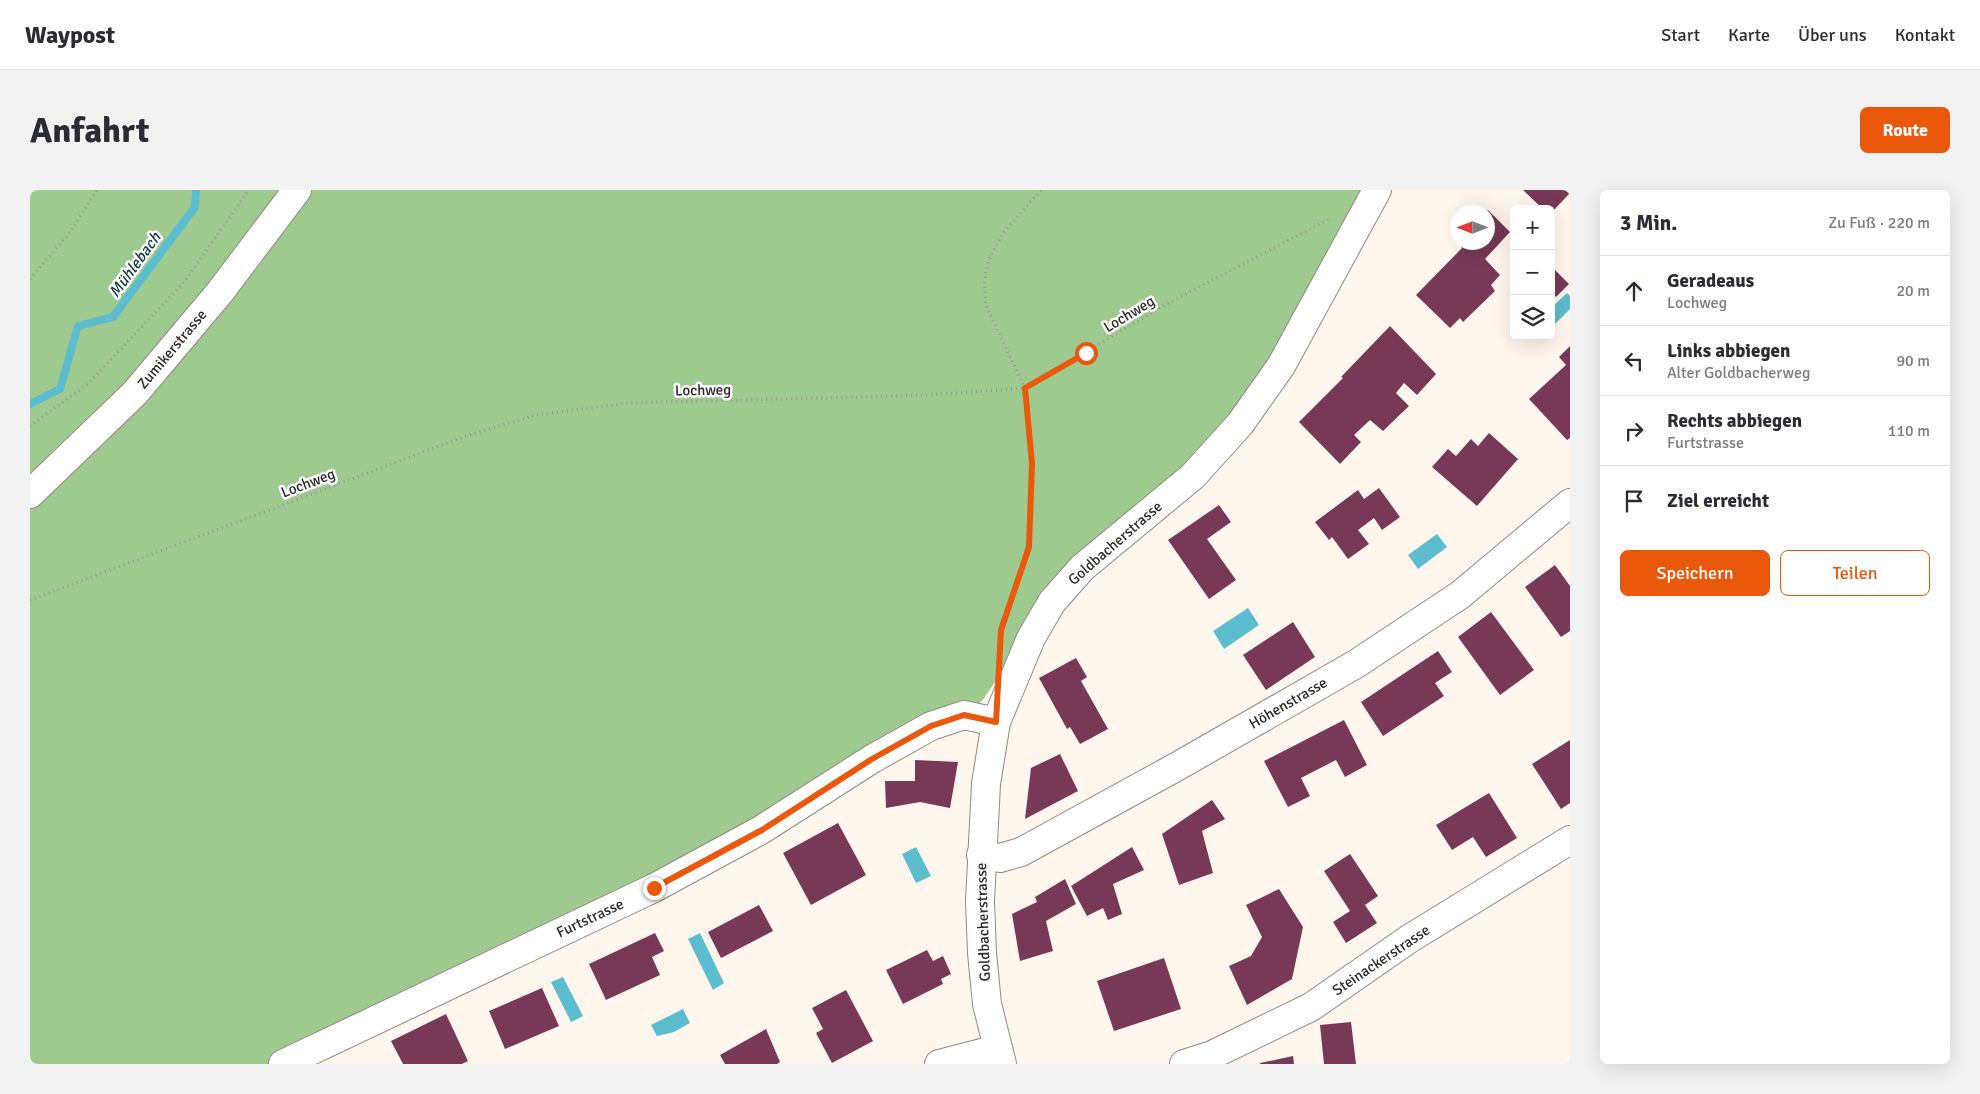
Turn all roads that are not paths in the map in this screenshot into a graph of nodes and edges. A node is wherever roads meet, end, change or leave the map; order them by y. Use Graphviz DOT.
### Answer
graph roads {
  1 [pos="296,190"];
  2 [pos="1370,201"];
  3 [pos="30,494"];
  4 [pos="1570,503"];
  5 [pos="996,722"];
  6 [pos="1570,840"];
  7 [pos="981,855"];
  8 [pos="1000,1056"];
  9 [pos="1213,1060"];
  10 [pos="283,1064"];
  11 [pos="939,1064"];
  12 [pos="1184,1064"];
  1 -- 3 [label="street, Zumikerstrasse"];
  2 -- 5 [label="street, Goldbacherstrasse"];
  4 -- 7 [label="street, Höhenstrasse"];
  5 -- 7 [label="street, Goldbacherstrasse"];
  5 -- 10 [label="street, Furtstrasse"];
  6 -- 9 [label="street, Steinackerstrasse"];
  7 -- 8 [label="street, Goldbacherstrasse"];
  8 -- 11 [label="street"];
  9 -- 12 [label="street, Steinackerstrasse"];
}
